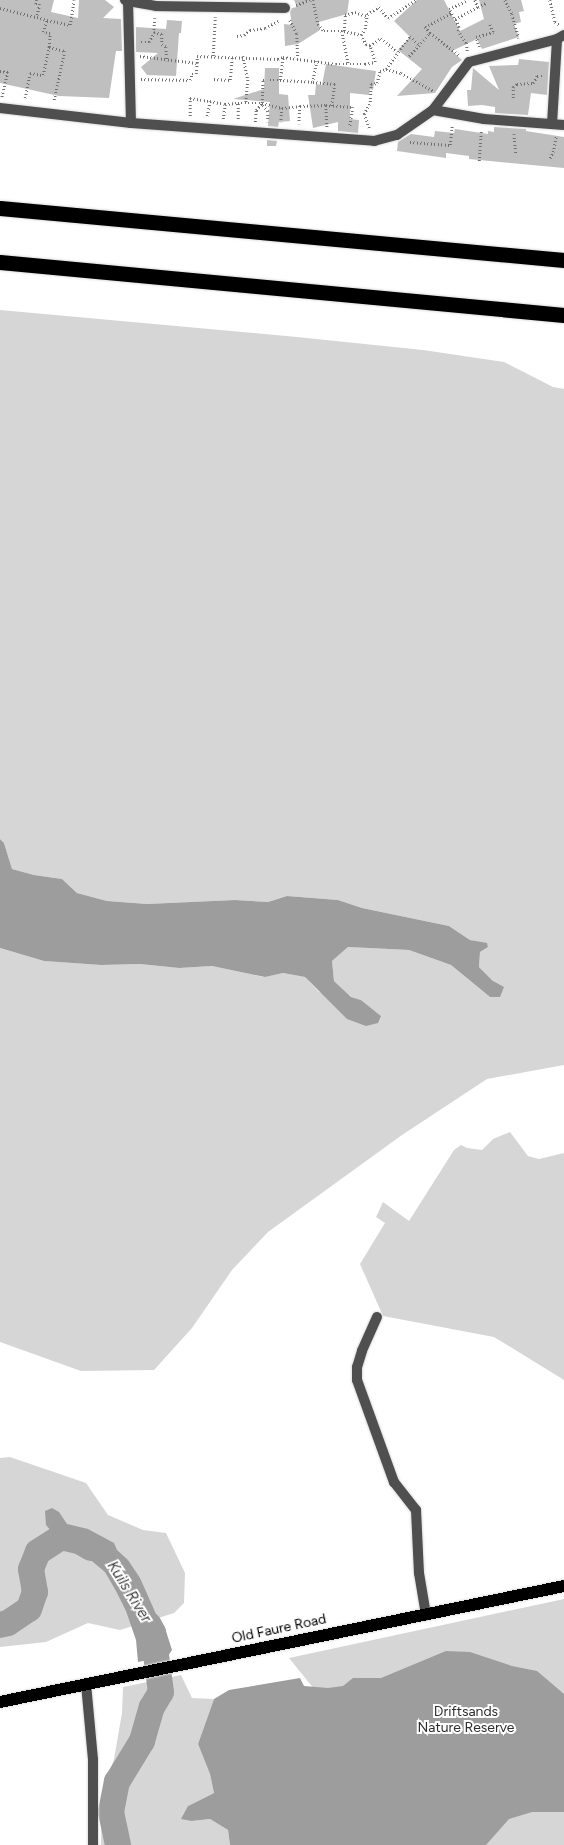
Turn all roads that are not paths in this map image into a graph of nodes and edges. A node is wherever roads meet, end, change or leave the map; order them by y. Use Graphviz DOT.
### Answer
graph roads {
  1 [pos="126,1"];
  2 [pos="287,13"];
  3 [pos="561,34"];
  4 [pos="0,106"];
  5 [pos="432,110"];
  6 [pos="131,122"];
  7 [pos="558,125"];
  8 [pos="0,208"];
  9 [pos="564,260"];
  10 [pos="0,262"];
  11 [pos="564,315"];
  12 [pos="377,1317"];
  13 [pos="564,1586"];
  14 [pos="426,1615"];
  15 [pos="86,1684"];
  16 [pos="0,1702"];
  17 [pos="93,1845"];
  1 -- 2 [label="street"];
  1 -- 6 [label="street"];
  3 -- 5 [label="street"];
  3 -- 7 [label="street"];
  4 -- 6 [label="street"];
  5 -- 6 [label="street"];
  5 -- 7 [label="street"];
  8 -- 9 [label="highway"];
  10 -- 11 [label="highway"];
  12 -- 14 [label="street"];
  13 -- 14 [label="main road, Old Faure Road"];
  14 -- 15 [label="main road, Old Faure Road"];
  15 -- 16 [label="main road, Old Faure Road"];
  15 -- 17 [label="street"];
}
